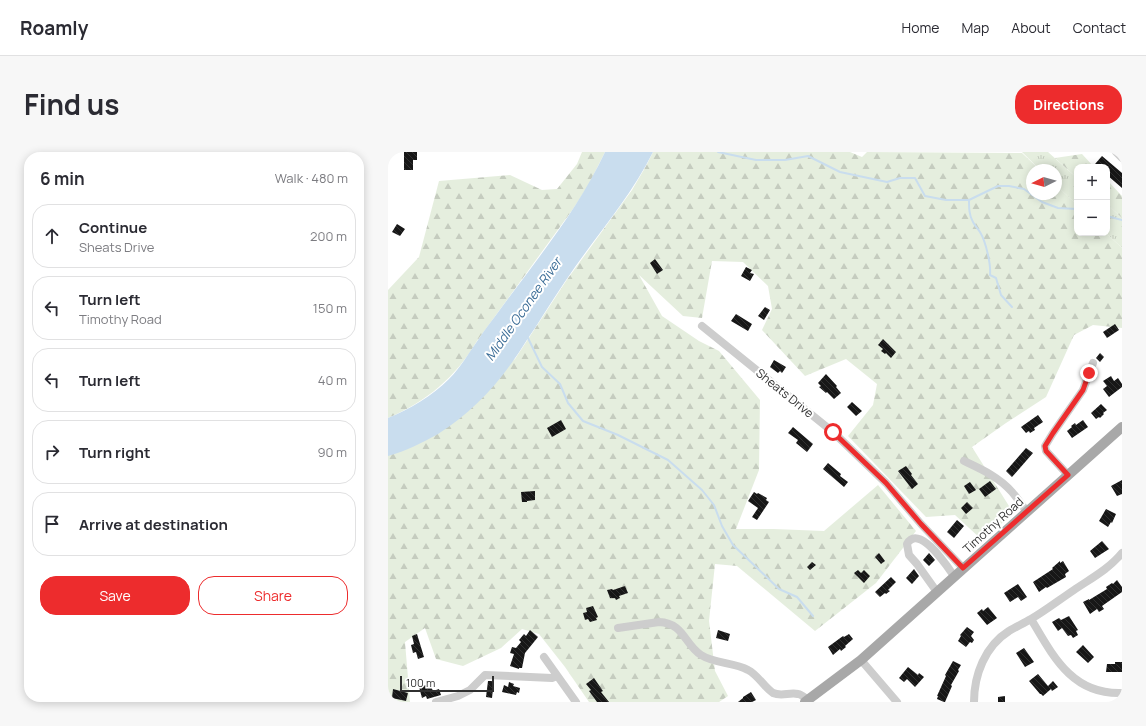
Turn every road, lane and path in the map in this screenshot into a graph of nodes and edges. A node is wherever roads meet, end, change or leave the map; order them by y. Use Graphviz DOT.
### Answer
graph roads {
  1 [pos="1116,152"];
  2 [pos="1122,158"];
  3 [pos="702,326"];
  4 [pos="1093,362"];
  5 [pos="1122,427"];
  6 [pos="964,461"];
  7 [pos="1068,475"];
  8 [pos="1027,512"];
  9 [pos="1122,553"];
  10 [pos="963,568"];
  11 [pos="954,576"];
  12 [pos="937,592"];
  13 [pos="1031,619"];
  14 [pos="618,628"];
  15 [pos="544,657"];
  16 [pos="861,660"];
  17 [pos="558,676"];
  18 [pos="1122,693"];
  19 [pos="807,701"];
  20 [pos="436,702"];
  21 [pos="576,702"];
  22 [pos="897,702"];
  23 [pos="974,702"];
  1 -- 2 [label="street"];
  3 -- 10 [label="street, Sheats Drive"];
  4 -- 7 [label="street"];
  5 -- 7 [label="main road, Timothy Road"];
  6 -- 8 [label="street"];
  7 -- 8 [label="main road, Timothy Road"];
  8 -- 10 [label="main road, Timothy Road"];
  9 -- 13 [label="street"];
  10 -- 11 [label="main road, Timothy Road"];
  11 -- 12 [label="main road, Timothy Road"];
  11 -- 12 [label="street"];
  12 -- 16 [label="main road, Timothy Road"];
  13 -- 18 [label="street"];
  13 -- 23 [label="street"];
  14 -- 19 [label="street"];
  15 -- 17 [label="street"];
  16 -- 19 [label="main road, Timothy Road"];
  16 -- 22 [label="street"];
  17 -- 20 [label="street"];
  17 -- 21 [label="street"];
}
